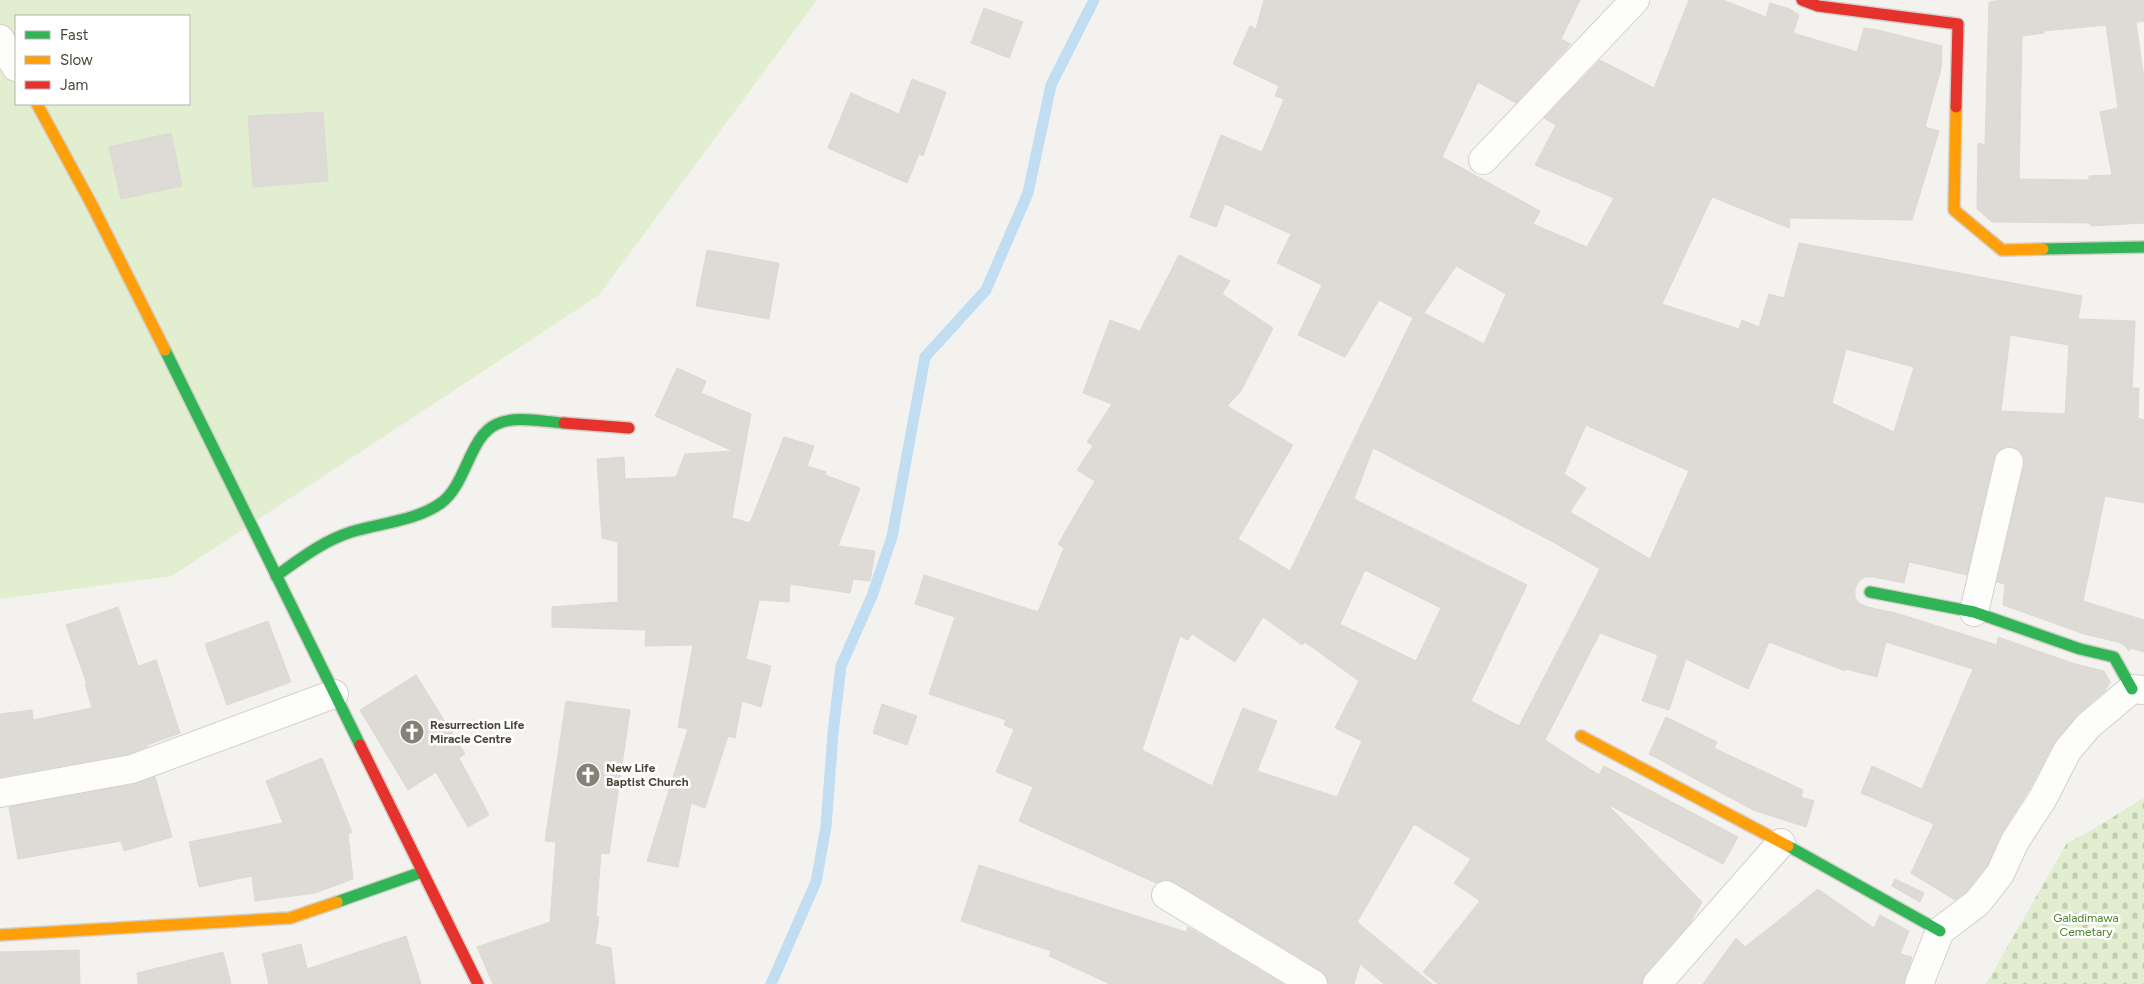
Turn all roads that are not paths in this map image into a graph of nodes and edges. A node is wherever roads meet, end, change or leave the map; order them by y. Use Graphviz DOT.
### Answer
graph roads {
  1 [pos="1635,0"];
  2 [pos="1802,0"];
  3 [pos="0,39"];
  4 [pos="15,65"];
  5 [pos="38,105"];
  6 [pos="1484,160"];
  7 [pos="2144,248"];
  8 [pos="628,428"];
  9 [pos="2009,462"];
  10 [pos="276,576"];
  11 [pos="1870,592"];
  12 [pos="1974,612"];
  13 [pos="2138,690"];
  14 [pos="334,694"];
  15 [pos="1581,736"];
  16 [pos="0,793"];
  17 [pos="1781,843"];
  18 [pos="422,872"];
  19 [pos="1166,895"];
  20 [pos="1940,931"];
  21 [pos="0,935"];
  22 [pos="478,984"];
  23 [pos="1313,984"];
  24 [pos="1657,984"];
  25 [pos="1919,984"];
  1 -- 6 [label="street"];
  2 -- 7 [label="street"];
  3 -- 4 [label="street"];
  5 -- 10 [label="street"];
  8 -- 10 [label="street"];
  9 -- 12 [label="street"];
  10 -- 14 [label="street"];
  11 -- 12 [label="street"];
  12 -- 13 [label="street"];
  13 -- 20 [label="street"];
  14 -- 16 [label="street"];
  14 -- 18 [label="street"];
  15 -- 17 [label="street"];
  17 -- 20 [label="street"];
  17 -- 24 [label="street"];
  18 -- 21 [label="street"];
  18 -- 22 [label="street"];
  19 -- 23 [label="street"];
  20 -- 25 [label="street"];
}
